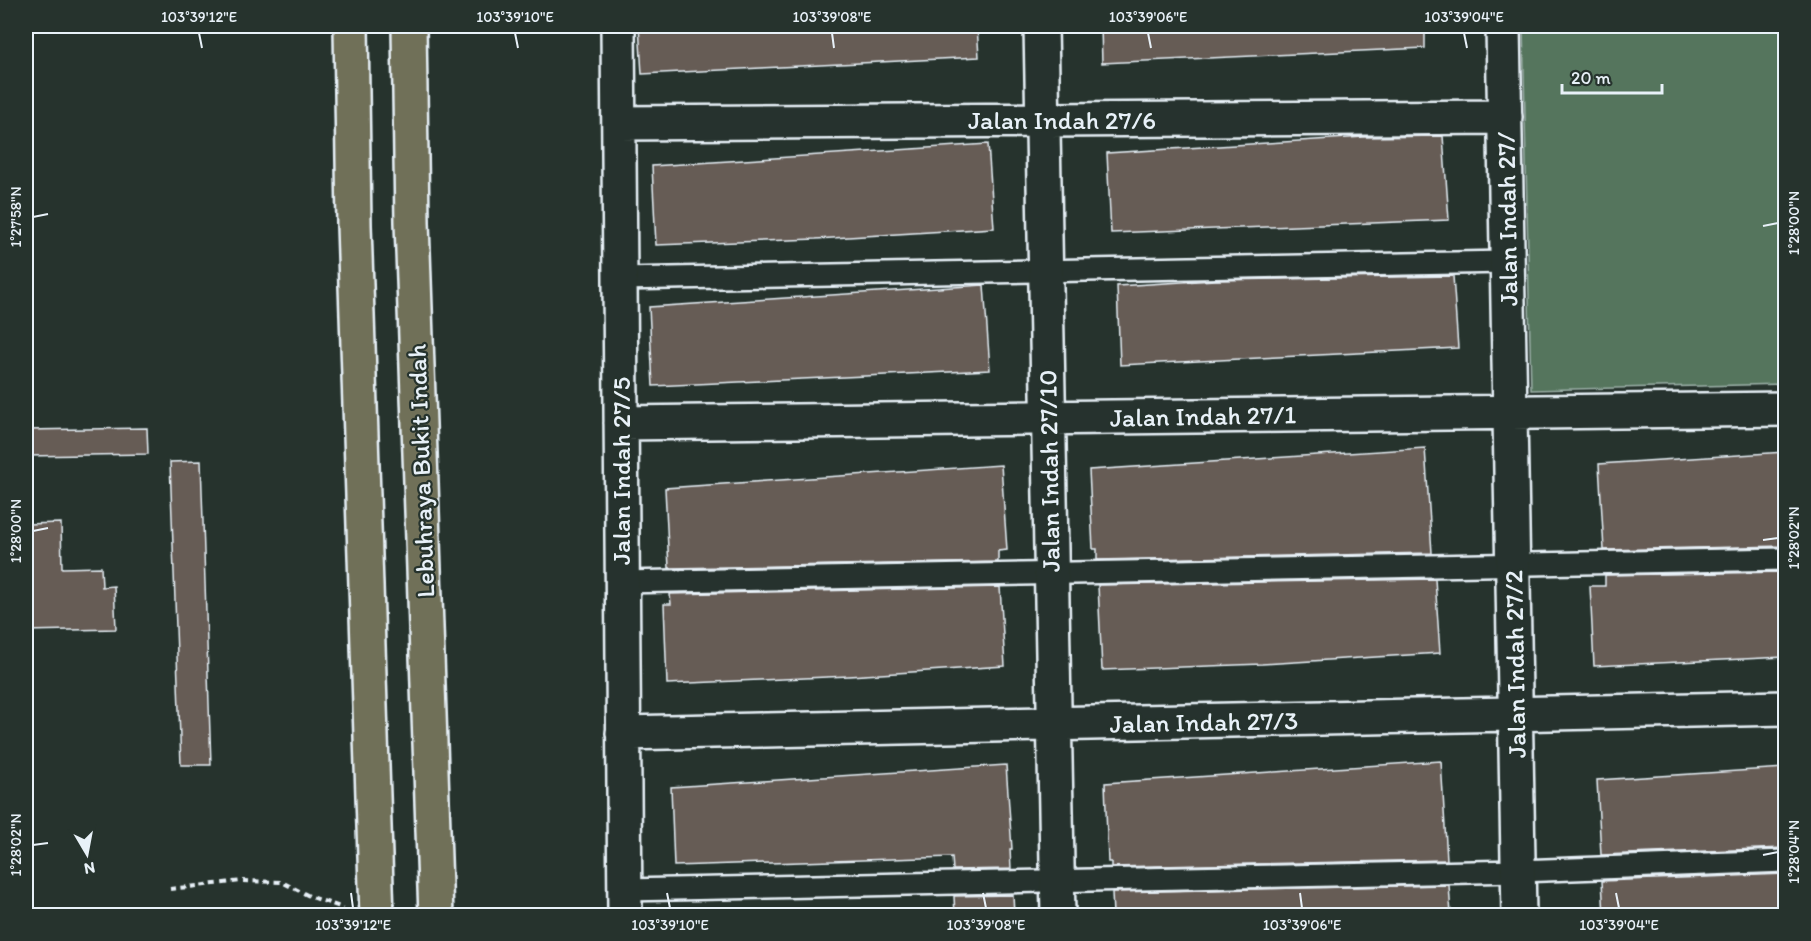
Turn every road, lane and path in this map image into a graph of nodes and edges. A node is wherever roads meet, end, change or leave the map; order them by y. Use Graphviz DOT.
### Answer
graph roads {
  1 [pos="351,26"];
  2 [pos="409,26"];
  3 [pos="618,26"];
  4 [pos="1041,26"];
  5 [pos="1503,26"];
  6 [pos="1505,117"];
  7 [pos="1043,120"];
  8 [pos="619,123"];
  9 [pos="1508,262"];
  10 [pos="1046,271"];
  11 [pos="620,279"];
  12 [pos="1785,409"];
  13 [pos="1510,412"];
  14 [pos="1048,418"];
  15 [pos="621,423"];
  16 [pos="1785,560"];
  17 [pos="1513,566"];
  18 [pos="1051,574"];
  19 [pos="622,582"];
  20 [pos="1785,708"];
  21 [pos="1516,716"];
  22 [pos="1054,725"];
  23 [pos="623,733"];
  24 [pos="1785,861"];
  25 [pos="1519,871"];
  26 [pos="1057,881"];
  27 [pos="170,890"];
  28 [pos="625,903"];
  29 [pos="377,913"];
  30 [pos="436,915"];
  31 [pos="1058,915"];
  32 [pos="1520,915"];
  1 -- 29 [label="highway"];
  2 -- 30 [label="highway, Lebuhraya Bukit Indah"];
  3 -- 8 [label="street, Jalan Indah 27/5"];
  4 -- 7 [label="street, Jalan Indah 27/10"];
  5 -- 6 [label="street, Jalan Indah 27/"];
  6 -- 7 [label="street, Jalan Indah 27/6"];
  6 -- 9 [label="street, Jalan Indah 27/"];
  7 -- 8 [label="street, Jalan Indah 27/6"];
  7 -- 10 [label="street, Jalan Indah 27/10"];
  8 -- 11 [label="street, Jalan Indah 27/5"];
  9 -- 10 [label="lane"];
  9 -- 13 [label="street, Jalan Indah 27/"];
  10 -- 11 [label="lane"];
  10 -- 14 [label="street, Jalan Indah 27/10"];
  11 -- 15 [label="street, Jalan Indah 27/5"];
  12 -- 13 [label="street, Jalan Indah 27/1"];
  13 -- 14 [label="street, Jalan Indah 27/1"];
  13 -- 17 [label="street, Jalan Indah 27/2"];
  14 -- 15 [label="street, Jalan Indah 27/1"];
  14 -- 18 [label="street, Jalan Indah 27/10"];
  15 -- 19 [label="street, Jalan Indah 27/5"];
  16 -- 17 [label="lane"];
  17 -- 18 [label="lane"];
  17 -- 21 [label="street, Jalan Indah 27/2"];
  18 -- 19 [label="lane"];
  18 -- 22 [label="street, Jalan Indah 27/10"];
  19 -- 23 [label="street, Jalan Indah 27/5"];
  20 -- 21 [label="street, Jalan Indah 27/3"];
  21 -- 22 [label="street, Jalan Indah 27/3"];
  21 -- 25 [label="street, Jalan Indah 27/2"];
  22 -- 23 [label="street, Jalan Indah 27/3"];
  22 -- 26 [label="street, Jalan Indah 27/10"];
  23 -- 28 [label="street, Jalan Indah 27/5"];
  24 -- 25 [label="lane"];
  25 -- 26 [label="lane"];
  25 -- 32 [label="street, Jalan Indah 27/2"];
  26 -- 28 [label="lane"];
  26 -- 31 [label="street, Jalan Indah 27/10"];
  27 -- 29 [label="path"];
}
